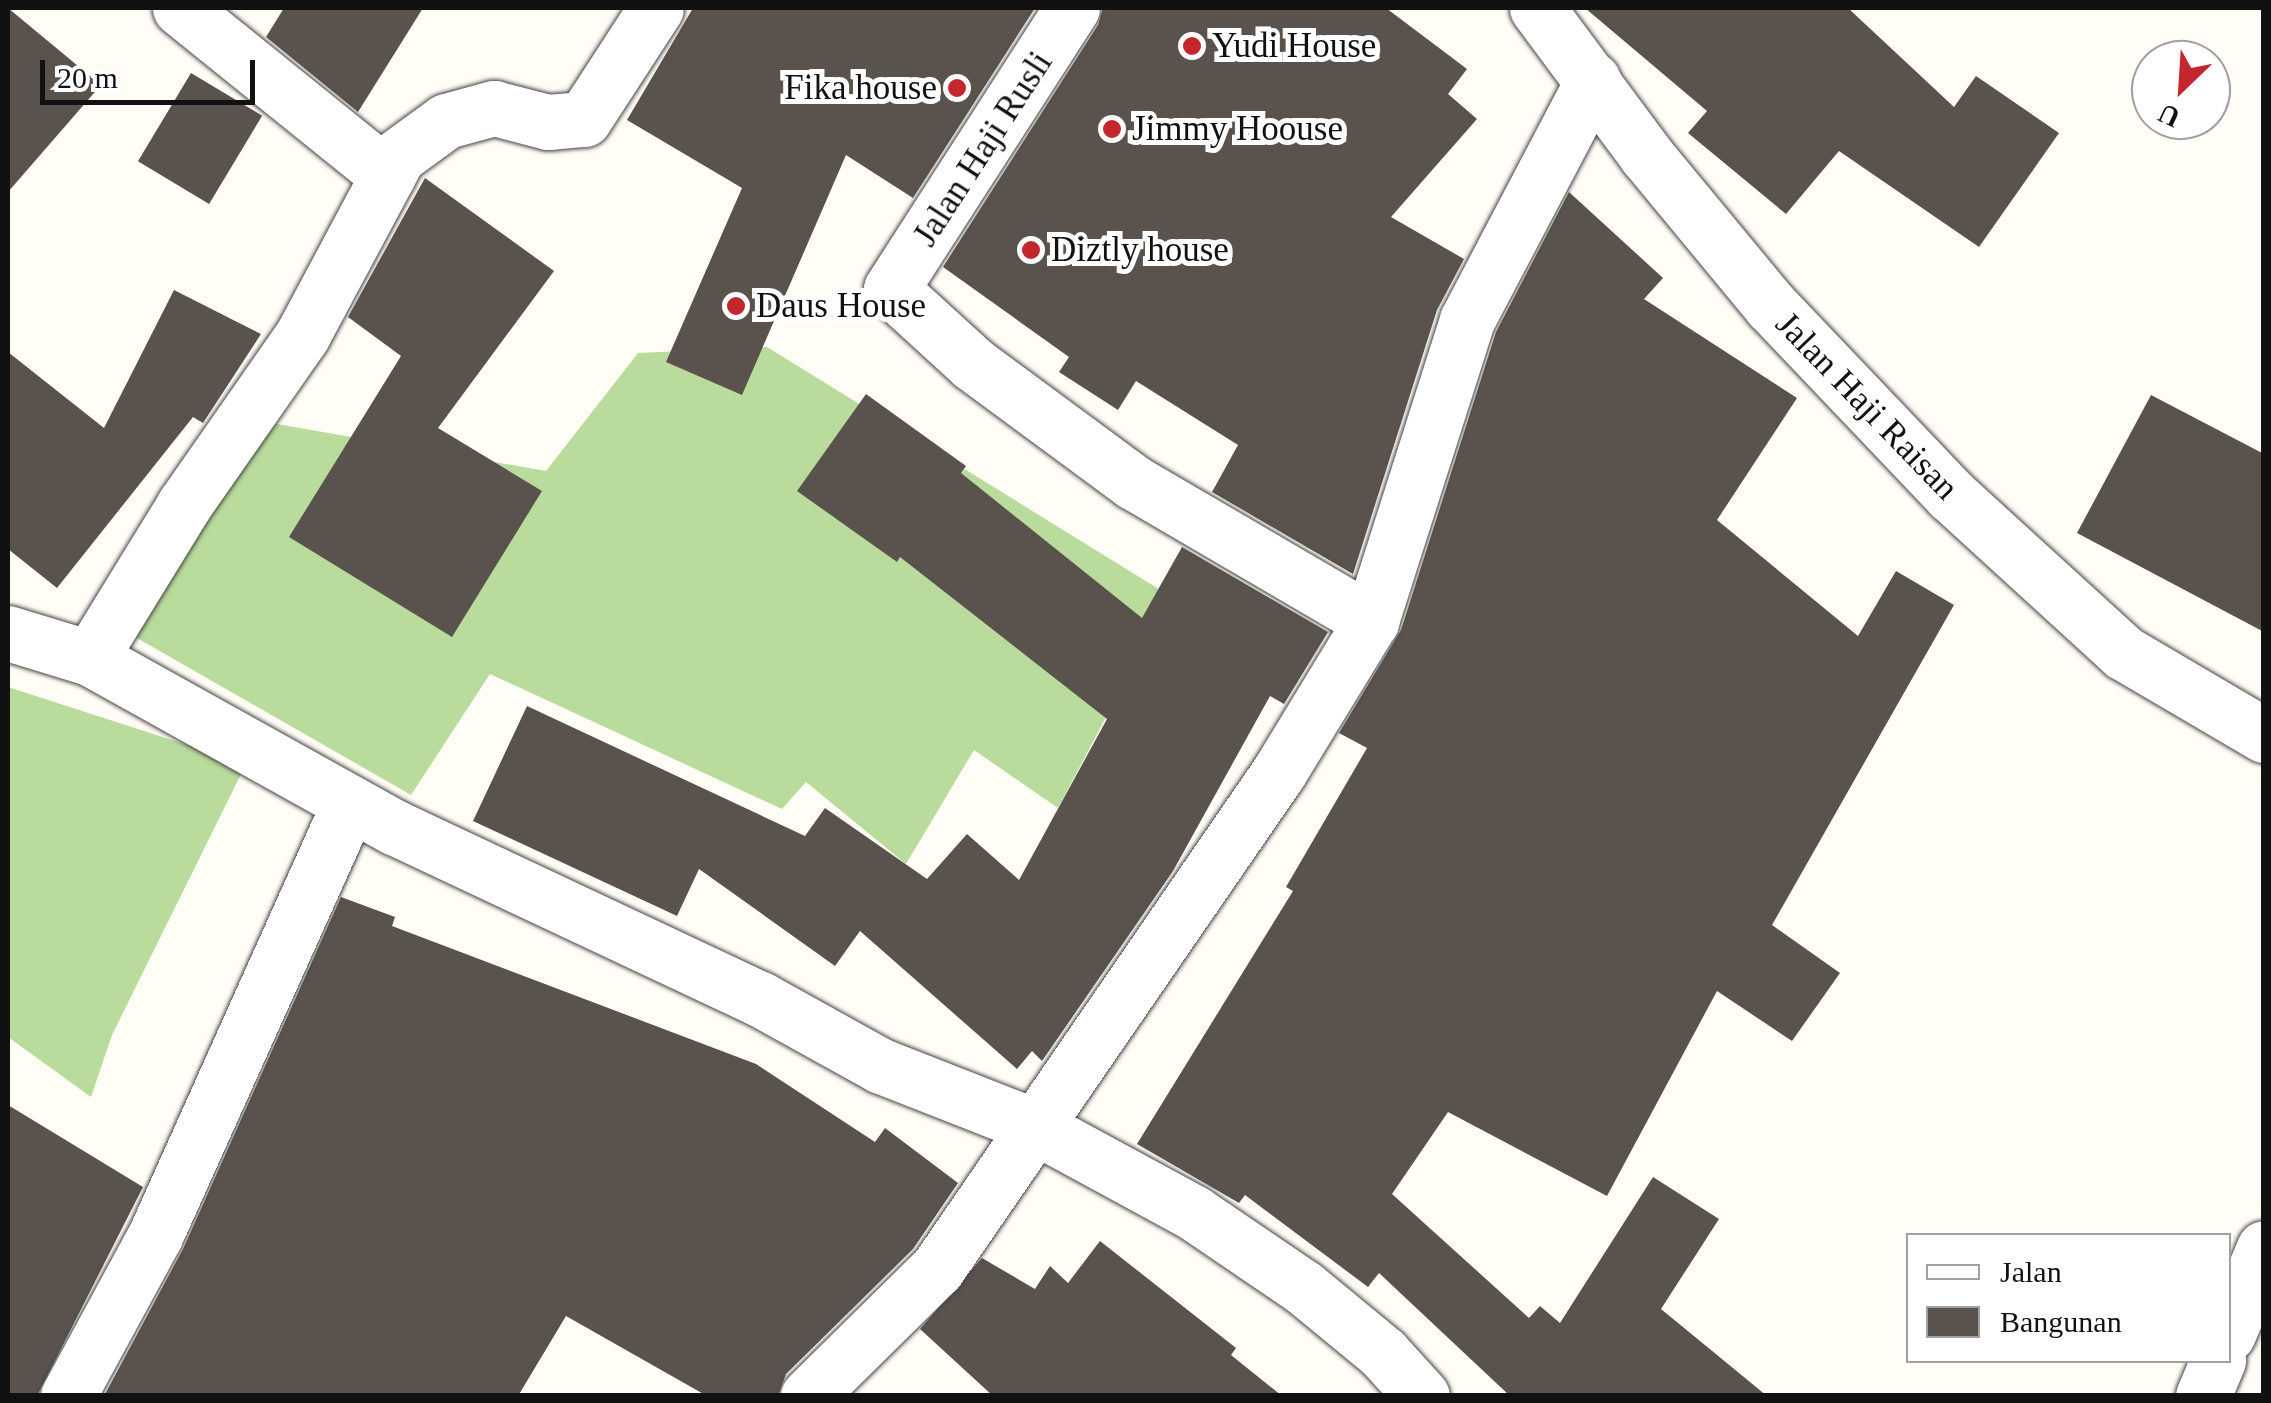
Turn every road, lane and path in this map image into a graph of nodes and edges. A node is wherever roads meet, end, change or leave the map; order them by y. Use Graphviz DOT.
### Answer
graph roads {
  1 [pos="180,8"];
  2 [pos="656,8"];
  3 [pos="1072,8"];
  4 [pos="1537,8"];
  5 [pos="1593,80"];
  6 [pos="388,176"];
  7 [pos="1371,621"];
  8 [pos="8,633"];
  9 [pos="90,658"];
  10 [pos="2264,735"];
  11 [pos="349,804"];
  12 [pos="1034,1126"];
  13 [pos="2264,1248"];
  14 [pos="2231,1327"];
  15 [pos="68,1396"];
  16 [pos="808,1396"];
  17 [pos="1422,1396"];
  1 -- 6 [label="street"];
  2 -- 6 [label="street"];
  3 -- 7 [label="street, Jalan Haji Rusli"];
  4 -- 5 [label="street, Jalan Haji Raisan"];
  5 -- 7 [label="street"];
  5 -- 10 [label="street, Jalan Haji Raisan"];
  6 -- 9 [label="street"];
  7 -- 12 [label="street"];
  8 -- 9 [label="street"];
  9 -- 11 [label="street"];
  11 -- 12 [label="street"];
  11 -- 15 [label="street"];
  12 -- 16 [label="street"];
  12 -- 17 [label="street"];
  13 -- 14 [label="street"];
}
